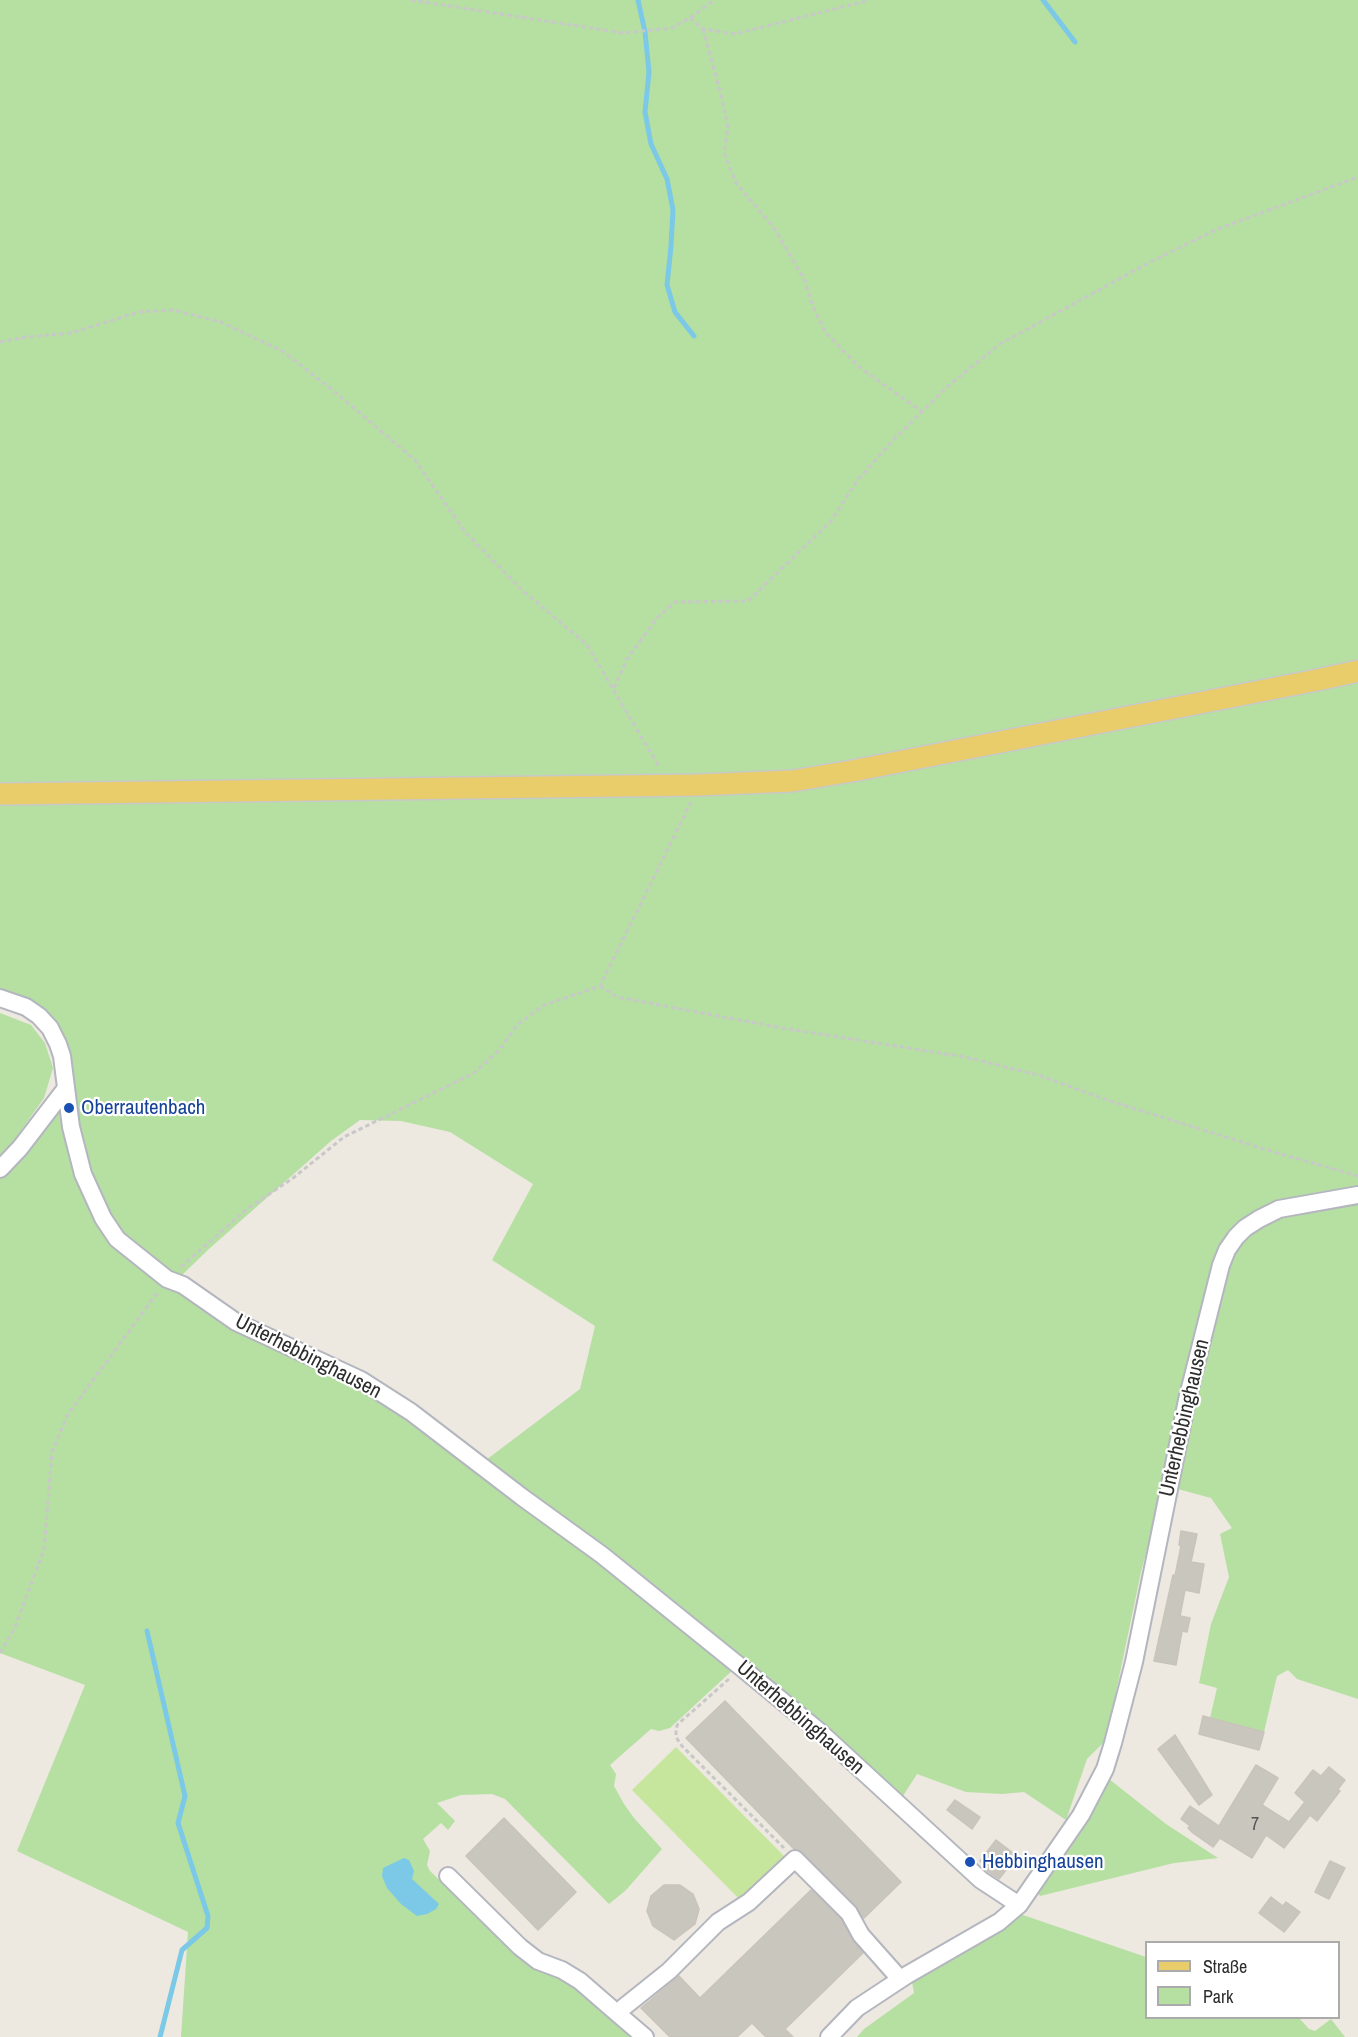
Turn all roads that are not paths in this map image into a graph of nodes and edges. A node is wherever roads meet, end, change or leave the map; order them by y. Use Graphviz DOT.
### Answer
graph roads {
  1 [pos="1358,670"];
  2 [pos="0,794"];
  3 [pos="0,998"];
  4 [pos="66,1088"];
  5 [pos="0,1169"];
  6 [pos="1358,1195"];
  7 [pos="448,1876"];
  8 [pos="1019,1905"];
  9 [pos="900,1979"];
  10 [pos="618,2014"];
  11 [pos="645,2037"];
  12 [pos="829,2037"];
  1 -- 2 [label="main road"];
  3 -- 4 [label="street"];
  4 -- 5 [label="street"];
  4 -- 8 [label="street, Unterhebbinghausen"];
  6 -- 8 [label="street, Unterhebbinghausen"];
  7 -- 10 [label="street"];
  8 -- 9 [label="street"];
  9 -- 10 [label="street"];
  9 -- 12 [label="street"];
  10 -- 11 [label="street"];
}
